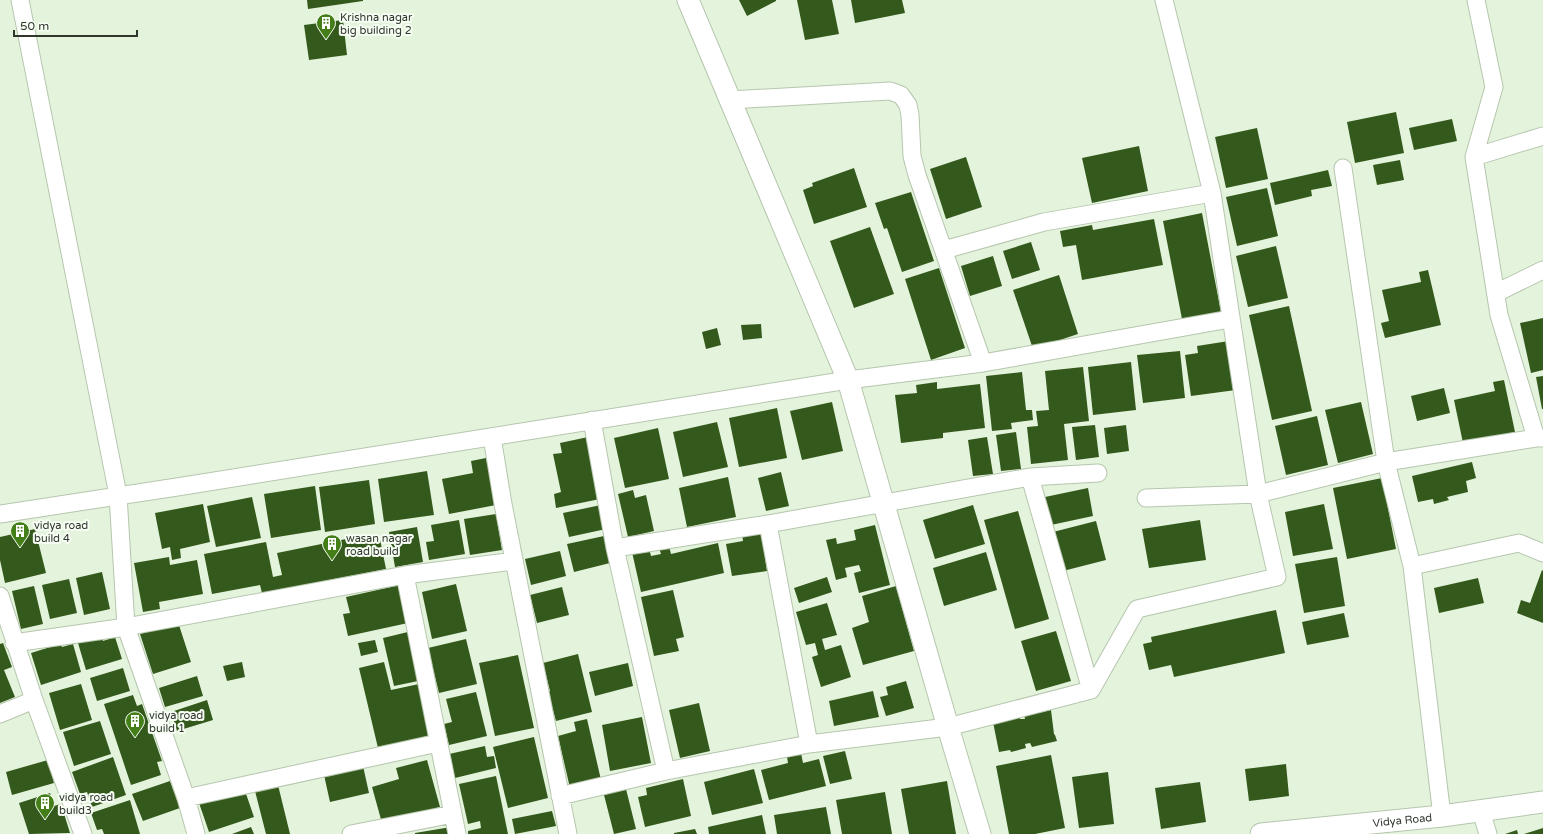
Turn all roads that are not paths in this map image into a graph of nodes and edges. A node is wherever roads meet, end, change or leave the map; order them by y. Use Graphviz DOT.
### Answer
graph roads {
  1 [pos="20,0"];
  2 [pos="688,0"];
  3 [pos="1164,0"];
  4 [pos="1476,0"];
  5 [pos="730,100"];
  6 [pos="1543,136"];
  7 [pos="1474,157"];
  8 [pos="1343,168"];
  9 [pos="1212,193"];
  10 [pos="944,250"];
  11 [pos="1543,270"];
  12 [pos="1496,292"];
  13 [pos="1230,320"];
  14 [pos="983,363"];
  15 [pos="848,380"];
  16 [pos="592,420"];
  17 [pos="492,437"];
  18 [pos="1540,438"];
  19 [pos="1386,462"];
  20 [pos="1098,473"];
  21 [pos="1030,477"];
  22 [pos="1258,494"];
  23 [pos="118,495"];
  24 [pos="1146,498"];
  25 [pos="884,504"];
  26 [pos="0,514"];
  27 [pos="768,524"];
  28 [pos="615,548"];
  29 [pos="1543,554"];
  30 [pos="514,561"];
  31 [pos="1412,566"];
  32 [pos="405,575"];
  33 [pos="0,596"];
  34 [pos="126,627"];
  35 [pos="14,643"];
  36 [pos="1091,690"];
  37 [pos="34,700"];
  38 [pos="0,714"];
  39 [pos="948,727"];
  40 [pos="438,743"];
  41 [pos="809,744"];
  42 [pos="666,771"];
  43 [pos="560,796"];
  44 [pos="186,798"];
  45 [pos="1543,802"];
  46 [pos="1481,811"];
  47 [pos="453,814"];
  48 [pos="1442,816"];
  49 [pos="83,834"];
  50 [pos="196,834"];
  51 [pos="351,834"];
  52 [pos="457,834"];
  53 [pos="568,834"];
  54 [pos="980,834"];
  55 [pos="1261,834"];
  56 [pos="1488,834"];
  1 -- 23 [label="street"];
  2 -- 5 [label="street"];
  3 -- 9 [label="street"];
  4 -- 7 [label="street"];
  5 -- 10 [label="street"];
  5 -- 15 [label="street"];
  6 -- 7 [label="street"];
  7 -- 12 [label="street"];
  8 -- 19 [label="street"];
  9 -- 10 [label="street"];
  9 -- 13 [label="street"];
  10 -- 14 [label="street"];
  11 -- 12 [label="street"];
  12 -- 18 [label="street"];
  13 -- 14 [label="street"];
  13 -- 22 [label="street"];
  14 -- 15 [label="street"];
  15 -- 16 [label="street"];
  15 -- 25 [label="street"];
  16 -- 17 [label="street"];
  16 -- 28 [label="street"];
  17 -- 23 [label="street"];
  17 -- 30 [label="street"];
  18 -- 19 [label="street"];
  19 -- 22 [label="street"];
  19 -- 31 [label="street"];
  20 -- 21 [label="street"];
  21 -- 25 [label="street"];
  21 -- 36 [label="street"];
  22 -- 24 [label="street"];
  22 -- 36 [label="street"];
  23 -- 26 [label="street"];
  23 -- 34 [label="street"];
  25 -- 27 [label="street"];
  25 -- 39 [label="street"];
  27 -- 28 [label="street"];
  27 -- 41 [label="street"];
  28 -- 42 [label="street"];
  29 -- 31 [label="street"];
  30 -- 32 [label="street"];
  30 -- 43 [label="street"];
  31 -- 48 [label="street"];
  32 -- 34 [label="street"];
  32 -- 40 [label="street"];
  33 -- 35 [label="street"];
  34 -- 35 [label="street"];
  34 -- 44 [label="street"];
  35 -- 37 [label="street"];
  36 -- 39 [label="street"];
  37 -- 38 [label="street"];
  37 -- 49 [label="street"];
  39 -- 41 [label="street"];
  39 -- 54 [label="street"];
  40 -- 44 [label="street"];
  40 -- 47 [label="street"];
  41 -- 42 [label="street"];
  42 -- 43 [label="street"];
  43 -- 53 [label="street"];
  44 -- 50 [label="street"];
  45 -- 46 [label="street, Vidya Road"];
  46 -- 48 [label="street, Vidya Road"];
  46 -- 56 [label="street"];
  47 -- 51 [label="street"];
  47 -- 52 [label="street"];
  48 -- 55 [label="street, Vidya Road"];
}
